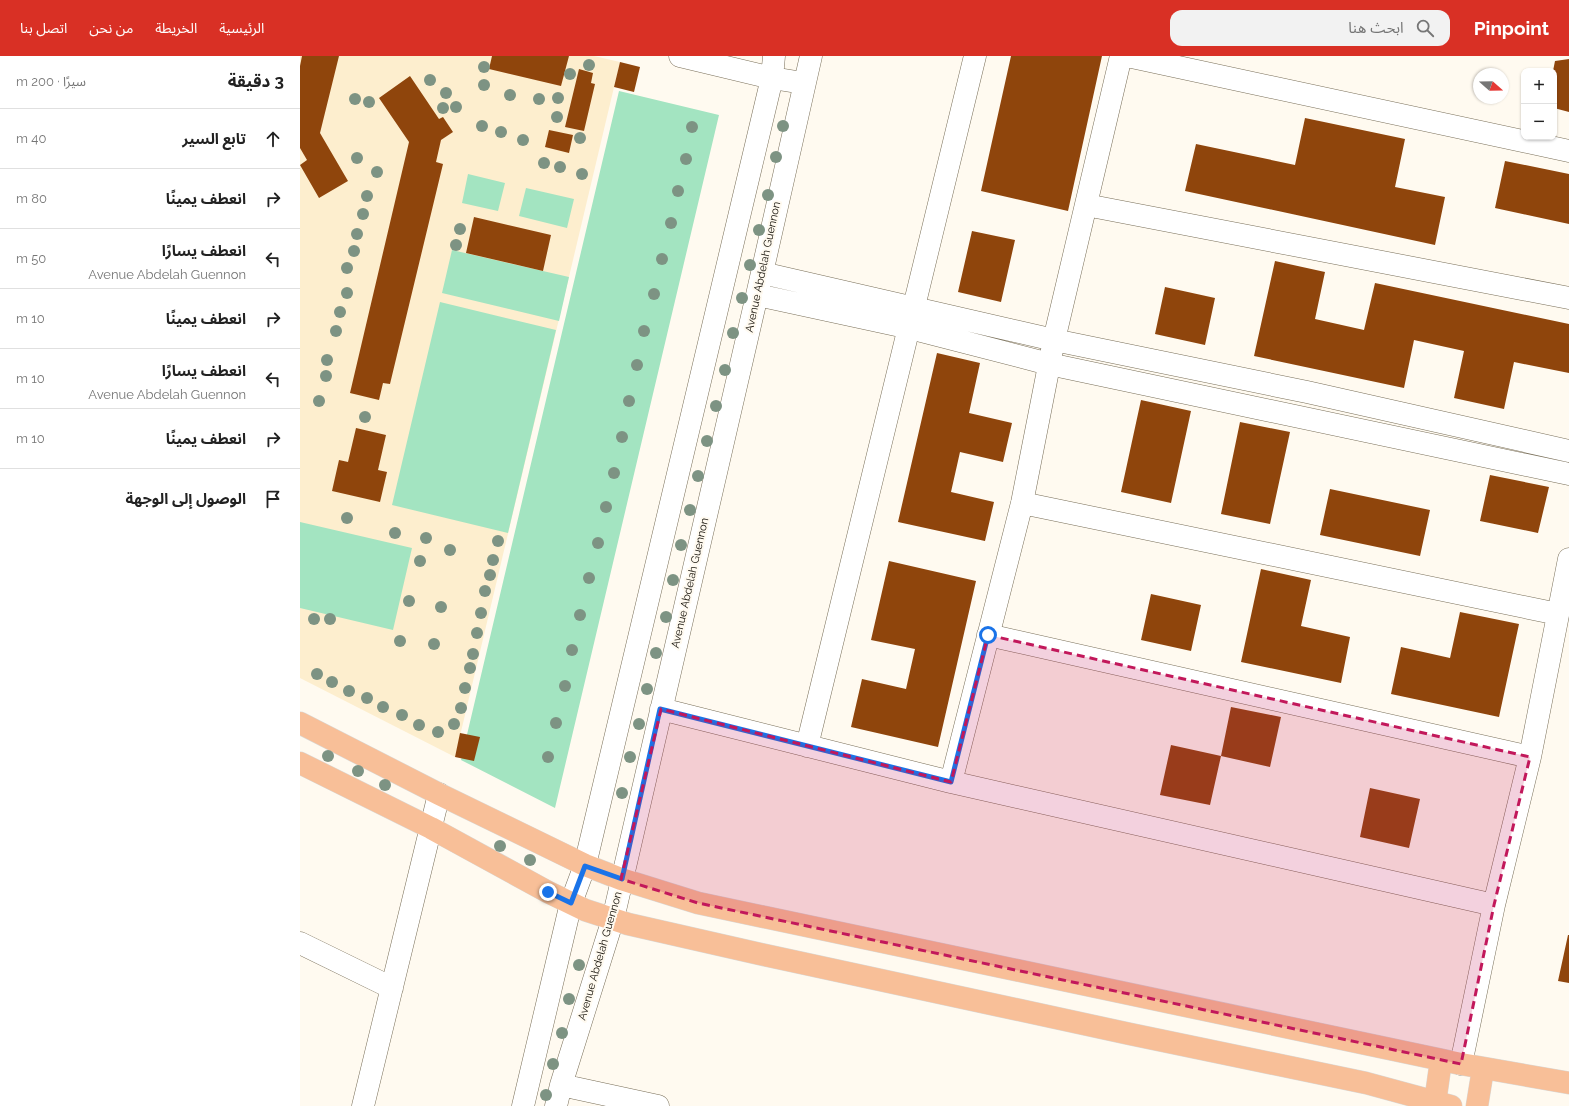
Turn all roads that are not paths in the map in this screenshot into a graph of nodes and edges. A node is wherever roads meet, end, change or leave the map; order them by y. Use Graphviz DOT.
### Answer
graph roads {
  1 [pos="680,56"];
  2 [pos="774,56"];
  3 [pos="810,56"];
  4 [pos="975,56"];
  5 [pos="1121,56"];
  6 [pos="1127,56"];
  7 [pos="772,78"];
  8 [pos="803,83"];
  9 [pos="1569,151"];
  10 [pos="1086,205"];
  11 [pos="762,272"];
  12 [pos="757,295"];
  13 [pos="1569,298"];
  14 [pos="914,307"];
  15 [pos="910,328"];
  16 [pos="1054,340"];
  17 [pos="1050,364"];
  18 [pos="1307,392"];
  19 [pos="1302,417"];
  20 [pos="1569,451"];
  21 [pos="1569,474"];
  22 [pos="1022,503"];
  23 [pos="1569,559"];
  24 [pos="1558,614"];
  25 [pos="988,635"];
  26 [pos="660,709"];
  27 [pos="300,723"];
  28 [pos="807,746"];
  29 [pos="1530,757"];
  30 [pos="300,763"];
  31 [pos="951,782"];
  32 [pos="439,794"];
  33 [pos="431,828"];
  34 [pos="585,866"];
  35 [pos="622,879"];
  36 [pos="571,903"];
  37 [pos="1494,905"];
  38 [pos="613,919"];
  39 [pos="300,943"];
  40 [pos="392,988"];
  41 [pos="1451,1062"];
  42 [pos="1483,1069"];
  43 [pos="1569,1083"];
  44 [pos="561,1085"];
  45 [pos="1443,1104"];
  46 [pos="363,1106"];
  47 [pos="523,1106"];
  48 [pos="556,1106"];
  49 [pos="658,1106"];
  50 [pos="1477,1106"];
  1 -- 7 [label="street"];
  2 -- 7 [label="street"];
  3 -- 8 [label="street, Avenue Abdelah Guennon"];
  4 -- 14 [label="street"];
  5 -- 10 [label="street"];
  6 -- 9 [label="street"];
  7 -- 8 [label="street"];
  7 -- 34 [label="street"];
  8 -- 11 [label="street, Avenue Abdelah Guennon"];
  10 -- 13 [label="street"];
  10 -- 16 [label="street"];
  11 -- 12 [label="street, Avenue Abdelah Guennon"];
  11 -- 14 [label="street"];
  12 -- 15 [label="street"];
  12 -- 26 [label="street, Avenue Abdelah Guennon"];
  14 -- 15 [label="street"];
  14 -- 16 [label="street"];
  15 -- 17 [label="street"];
  15 -- 28 [label="street"];
  16 -- 17 [label="street"];
  16 -- 18 [label="street"];
  17 -- 19 [label="street"];
  17 -- 22 [label="street"];
  18 -- 19 [label="street"];
  18 -- 20 [label="street"];
  19 -- 21 [label="street"];
  22 -- 24 [label="street"];
  22 -- 25 [label="street"];
  23 -- 24 [label="street"];
  24 -- 29 [label="street"];
  25 -- 29 [label="street"];
  25 -- 31 [label="street"];
  26 -- 28 [label="street"];
  26 -- 35 [label="street, Avenue Abdelah Guennon"];
  27 -- 32 [label="main road"];
  28 -- 31 [label="street"];
  29 -- 37 [label="street"];
  30 -- 33 [label="main road"];
  31 -- 37 [label="street"];
  32 -- 33 [label="street"];
  32 -- 34 [label="main road"];
  33 -- 36 [label="main road"];
  33 -- 40 [label="street"];
  34 -- 35 [label="main road"];
  34 -- 36 [label="street"];
  35 -- 38 [label="street, Avenue Abdelah Guennon"];
  35 -- 41 [label="main road"];
  36 -- 38 [label="main road"];
  36 -- 47 [label="street"];
  37 -- 41 [label="street"];
  38 -- 44 [label="street, Avenue Abdelah Guennon"];
  38 -- 45 [label="main road"];
  39 -- 40 [label="street"];
  40 -- 46 [label="street"];
  41 -- 42 [label="main road"];
  41 -- 45 [label="main road"];
  42 -- 43 [label="main road"];
  42 -- 50 [label="main road"];
  44 -- 48 [label="street, Avenue Abdelah Guennon"];
  44 -- 49 [label="street"];
}
